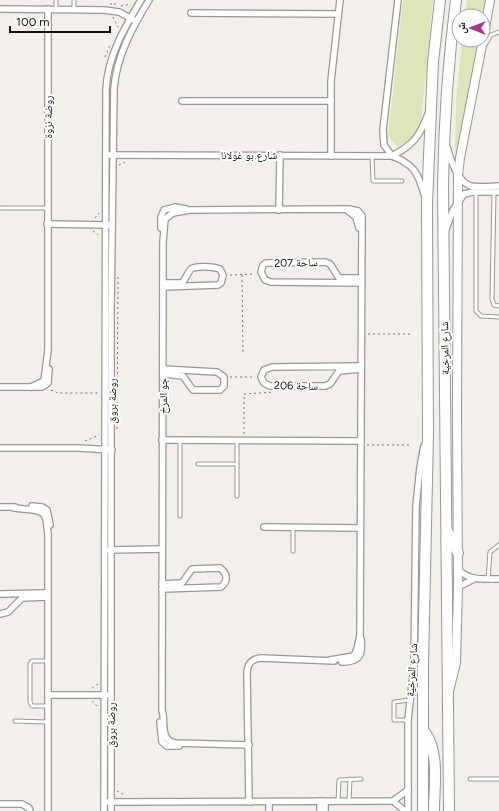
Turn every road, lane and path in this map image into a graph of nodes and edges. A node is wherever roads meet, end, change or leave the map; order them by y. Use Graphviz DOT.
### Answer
graph roads {
  1 [pos="56,0"];
  2 [pos="74,0"];
  3 [pos="141,0"];
  4 [pos="149,0"];
  5 [pos="340,0"];
  6 [pos="398,0"];
  7 [pos="440,0"];
  8 [pos="456,0"];
  9 [pos="0,9"];
  10 [pos="48,9"];
  11 [pos="56,9"];
  12 [pos="74,9"];
  13 [pos="192,13"];
  14 [pos="337,14"];
  15 [pos="130,18"];
  16 [pos="136,22"];
  17 [pos="499,32"];
  18 [pos="482,48"];
  19 [pos="480,60"];
  20 [pos="182,101"];
  21 [pos="331,101"];
  22 [pos="431,106"];
  23 [pos="444,136"];
  24 [pos="106,155"];
  25 [pos="113,155"];
  26 [pos="130,155"];
  27 [pos="280,155"];
  28 [pos="372,155"];
  29 [pos="331,156"];
  30 [pos="392,156"];
  31 [pos="117,168"];
  32 [pos="458,175"];
  33 [pos="402,182"];
  34 [pos="499,186"];
  35 [pos="476,192"];
  36 [pos="497,192"];
  37 [pos="458,200"];
  38 [pos="427,204"];
  39 [pos="494,205"];
  40 [pos="499,205"];
  41 [pos="1,208"];
  42 [pos="48,208"];
  43 [pos="279,210"];
  44 [pos="47,224"];
  45 [pos="110,225"];
  46 [pos="444,236"];
  47 [pos="334,271"];
  48 [pos="116,274"];
  49 [pos="262,274"];
  50 [pos="224,275"];
  51 [pos="242,275"];
  52 [pos="187,276"];
  53 [pos="360,280"];
  54 [pos="327,282"];
  55 [pos="163,285"];
  56 [pos="194,287"];
  57 [pos="499,306"];
  58 [pos="499,318"];
  59 [pos="361,334"];
  60 [pos="411,334"];
  61 [pos="48,350"];
  62 [pos="243,354"];
  63 [pos="326,366"];
  64 [pos="361,367"];
  65 [pos="195,371"];
  66 [pos="163,372"];
  67 [pos="224,377"];
  68 [pos="261,377"];
  69 [pos="333,378"];
  70 [pos="187,381"];
  71 [pos="46,386"];
  72 [pos="274,386"];
  73 [pos="0,387"];
  74 [pos="31,387"];
  75 [pos="100,393"];
  76 [pos="115,432"];
  77 [pos="428,434"];
  78 [pos="162,440"];
  79 [pos="180,440"];
  80 [pos="237,440"];
  81 [pos="244,440"];
  82 [pos="360,443"];
  83 [pos="412,445"];
  84 [pos="112,447"];
  85 [pos="0,448"];
  86 [pos="104,448"];
  87 [pos="198,464"];
  88 [pos="237,464"];
  89 [pos="237,496"];
  90 [pos="0,507"];
  91 [pos="180,516"];
  92 [pos="264,527"];
  93 [pos="293,527"];
  94 [pos="360,528"];
  95 [pos="447,528"];
  96 [pos="499,545"];
  97 [pos="162,549"];
  98 [pos="105,550"];
  99 [pos="112,550"];
  100 [pos="293,551"];
  101 [pos="458,553"];
  102 [pos="458,569"];
  103 [pos="187,579"];
  104 [pos="475,579"];
  105 [pos="488,579"];
  106 [pos="499,579"];
  107 [pos="162,586"];
  108 [pos="458,587"];
  109 [pos="194,588"];
  110 [pos="3,594"];
  111 [pos="47,595"];
  112 [pos="13,606"];
  113 [pos="0,614"];
  114 [pos="48,661"];
  115 [pos="48,695"];
  116 [pos="104,695"];
  117 [pos="111,695"];
  118 [pos="447,697"];
  119 [pos="410,700"];
  120 [pos="47,706"];
  121 [pos="408,720"];
  122 [pos="15,721"];
  123 [pos="47,722"];
  124 [pos="424,731"];
  125 [pos="249,745"];
  126 [pos="350,779"];
  127 [pos="361,779"];
  128 [pos="470,779"];
  129 [pos="499,779"];
  130 [pos="116,790"];
  131 [pos="408,790"];
  132 [pos="104,801"];
  133 [pos="322,801"];
  134 [pos="393,801"];
  135 [pos="110,802"];
  136 [pos="128,802"];
  137 [pos="249,802"];
  138 [pos="269,802"];
  139 [pos="338,802"];
  140 [pos="349,802"];
  141 [pos="0,804"];
  142 [pos="30,811"];
  143 [pos="48,811"];
  144 [pos="104,811"];
  145 [pos="111,811"];
  146 [pos="269,811"];
  147 [pos="320,811"];
  148 [pos="325,811"];
  149 [pos="406,811"];
  150 [pos="424,811"];
  151 [pos="434,811"];
  152 [pos="449,811"];
  1 -- 11 [label="lane"];
  2 -- 12 [label="lane"];
  3 -- 15 [label="street, روضة بروق"];
  4 -- 16 [label="street, روضة بروق"];
  5 -- 14 [label="street"];
  6 -- 30 [label="street"];
  7 -- 22 [label="highway, شارع المرخية"];
  8 -- 23 [label="highway, شارع المرخية"];
  9 -- 10 [label="street"];
  10 -- 11 [label="street"];
  10 -- 42 [label="street, روضة نزوة"];
  11 -- 12 [label="street"];
  12 -- 15 [label="street"];
  13 -- 14 [label="street"];
  14 -- 21 [label="street"];
  15 -- 16 [label="street"];
  15 -- 24 [label="street, روضة بروق"];
  16 -- 25 [label="street, روضة بروق"];
  17 -- 19 [label="lane"];
  18 -- 19 [label="main road, شارع المرخية"];
  19 -- 32 [label="main road, شارع المرخية"];
  20 -- 21 [label="street"];
  21 -- 29 [label="street"];
  22 -- 30 [label="street"];
  22 -- 38 [label="highway, شارع المرخية"];
  23 -- 32 [label="street"];
  23 -- 46 [label="highway, شارع المرخية"];
  24 -- 25 [label="street, شارع بو غولانا"];
  24 -- 45 [label="street, روضة بروق"];
  25 -- 26 [label="street, شارع بو غولانا"];
  25 -- 45 [label="street, روضة بروق"];
  26 -- 27 [label="street, شارع بو غولانا"];
  26 -- 31 [label="path"];
  27 -- 29 [label="street, شارع بو غولانا"];
  27 -- 43 [label="street"];
  28 -- 29 [label="street, شارع بو غولانا"];
  28 -- 30 [label="street, شارع بو غولانا"];
  28 -- 33 [label="lane"];
  30 -- 38 [label="street, شارع بو غولانا"];
  32 -- 34 [label="street"];
  32 -- 37 [label="main road, شارع المرخية"];
  35 -- 36 [label="street"];
  35 -- 37 [label="street"];
  35 -- 58 [label="lane"];
  36 -- 39 [label="lane"];
  37 -- 46 [label="street"];
  37 -- 101 [label="main road, شارع المرخية"];
  38 -- 77 [label="highway, شارع المرخية"];
  39 -- 40 [label="lane"];
  39 -- 57 [label="lane"];
  41 -- 42 [label="lane"];
  42 -- 44 [label="street, روضة نزوة"];
  43 -- 53 [label="street, جو المرخ"];
  43 -- 55 [label="street, جو المرخ"];
  44 -- 45 [label="street"];
  44 -- 61 [label="street, روضة نزوة"];
  45 -- 84 [label="street, روضة بروق"];
  45 -- 86 [label="street, روضة بروق"];
  46 -- 95 [label="highway, شارع المرخية"];
  47 -- 49 [label="street, ساحة 207"];
  47 -- 53 [label="street, ساحة 207"];
  47 -- 54 [label="street"];
  48 -- 76 [label="path"];
  49 -- 51 [label="path"];
  49 -- 54 [label="street, ساحة 207"];
  50 -- 51 [label="path"];
  50 -- 52 [label="street"];
  50 -- 56 [label="street"];
  51 -- 62 [label="path"];
  52 -- 55 [label="street"];
  52 -- 56 [label="street"];
  53 -- 54 [label="street, ساحة 207"];
  53 -- 59 [label="street, جو المرخ"];
  55 -- 56 [label="street"];
  55 -- 66 [label="street, جو المرخ"];
  59 -- 60 [label="path"];
  59 -- 64 [label="street, جو المرخ"];
  61 -- 71 [label="street, روضة نزوة"];
  61 -- 74 [label="street, روضة نزوة"];
  63 -- 64 [label="street, ساحة 206"];
  63 -- 68 [label="street, ساحة 206"];
  63 -- 69 [label="street"];
  64 -- 69 [label="street, ساحة 206"];
  64 -- 82 [label="street, جو المرخ"];
  65 -- 66 [label="street"];
  65 -- 67 [label="street"];
  65 -- 70 [label="street"];
  66 -- 70 [label="street"];
  66 -- 78 [label="street, جو المرخ"];
  67 -- 68 [label="path"];
  67 -- 70 [label="street"];
  68 -- 72 [label="street, ساحة 206"];
  69 -- 72 [label="street, ساحة 206"];
  71 -- 74 [label="street"];
  71 -- 75 [label="path"];
  72 -- 81 [label="path"];
  73 -- 74 [label="street"];
  77 -- 119 [label="street, شارع المرخية"];
  77 -- 124 [label="highway, شارع المرخية"];
  78 -- 79 [label="street"];
  78 -- 97 [label="street, جو المرخ"];
  79 -- 80 [label="street"];
  79 -- 91 [label="lane"];
  80 -- 81 [label="street"];
  80 -- 88 [label="lane"];
  81 -- 82 [label="street"];
  82 -- 83 [label="path"];
  82 -- 94 [label="street, جو المرخ"];
  84 -- 86 [label="street"];
  84 -- 99 [label="street, روضة بروق"];
  85 -- 86 [label="street"];
  86 -- 98 [label="street, روضة بروق"];
  87 -- 88 [label="lane"];
  88 -- 89 [label="lane"];
  90 -- 111 [label="street"];
  92 -- 93 [label="street"];
  93 -- 94 [label="street"];
  93 -- 100 [label="lane"];
  94 -- 125 [label="street, جو المرخ"];
  95 -- 101 [label="highway"];
  95 -- 118 [label="highway, شارع المرخية"];
  96 -- 105 [label="lane"];
  97 -- 99 [label="street"];
  97 -- 107 [label="street, جو المرخ"];
  98 -- 99 [label="street"];
  98 -- 116 [label="street, روضة بروق"];
  99 -- 117 [label="street, روضة بروق"];
  101 -- 102 [label="main road, شارع المرخية"];
  102 -- 104 [label="street"];
  102 -- 108 [label="main road, شارع المرخية"];
  103 -- 107 [label="street"];
  103 -- 109 [label="street"];
  103 -- 109 [label="street"];
  104 -- 105 [label="street"];
  104 -- 108 [label="street"];
  105 -- 106 [label="street"];
  107 -- 109 [label="street"];
  107 -- 125 [label="street, جو المرخ"];
  108 -- 118 [label="main road, شارع المرخية"];
  110 -- 111 [label="street"];
  110 -- 112 [label="street"];
  111 -- 112 [label="street"];
  111 -- 114 [label="street"];
  112 -- 113 [label="street"];
  114 -- 115 [label="street"];
  114 -- 120 [label="lane"];
  115 -- 116 [label="street"];
  115 -- 120 [label="street"];
  116 -- 117 [label="street"];
  116 -- 132 [label="street, روضة بروق"];
  117 -- 135 [label="street, روضة بروق"];
  118 -- 152 [label="highway, شارع المرخية"];
  119 -- 121 [label="street, شارع المرخية"];
  119 -- 121 [label="lane"];
  120 -- 123 [label="street"];
  121 -- 131 [label="street, شارع المرخية"];
  122 -- 123 [label="lane"];
  123 -- 143 [label="street"];
  124 -- 150 [label="highway, شارع المرخية"];
  124 -- 151 [label="highway"];
  125 -- 137 [label="street"];
  126 -- 127 [label="lane"];
  126 -- 139 [label="lane"];
  126 -- 140 [label="lane"];
  128 -- 129 [label="lane"];
  130 -- 136 [label="path"];
  131 -- 134 [label="street"];
  131 -- 149 [label="street, شارع المرخية"];
  132 -- 135 [label="street"];
  132 -- 144 [label="street, روضة بروق"];
  133 -- 138 [label="street"];
  133 -- 139 [label="street"];
  133 -- 147 [label="street"];
  133 -- 148 [label="street"];
  134 -- 140 [label="street"];
  134 -- 149 [label="street"];
  135 -- 136 [label="street"];
  135 -- 145 [label="street, روضة بروق"];
  136 -- 137 [label="street"];
  137 -- 138 [label="street"];
  138 -- 146 [label="street"];
  139 -- 140 [label="street"];
  141 -- 142 [label="street"];
}
